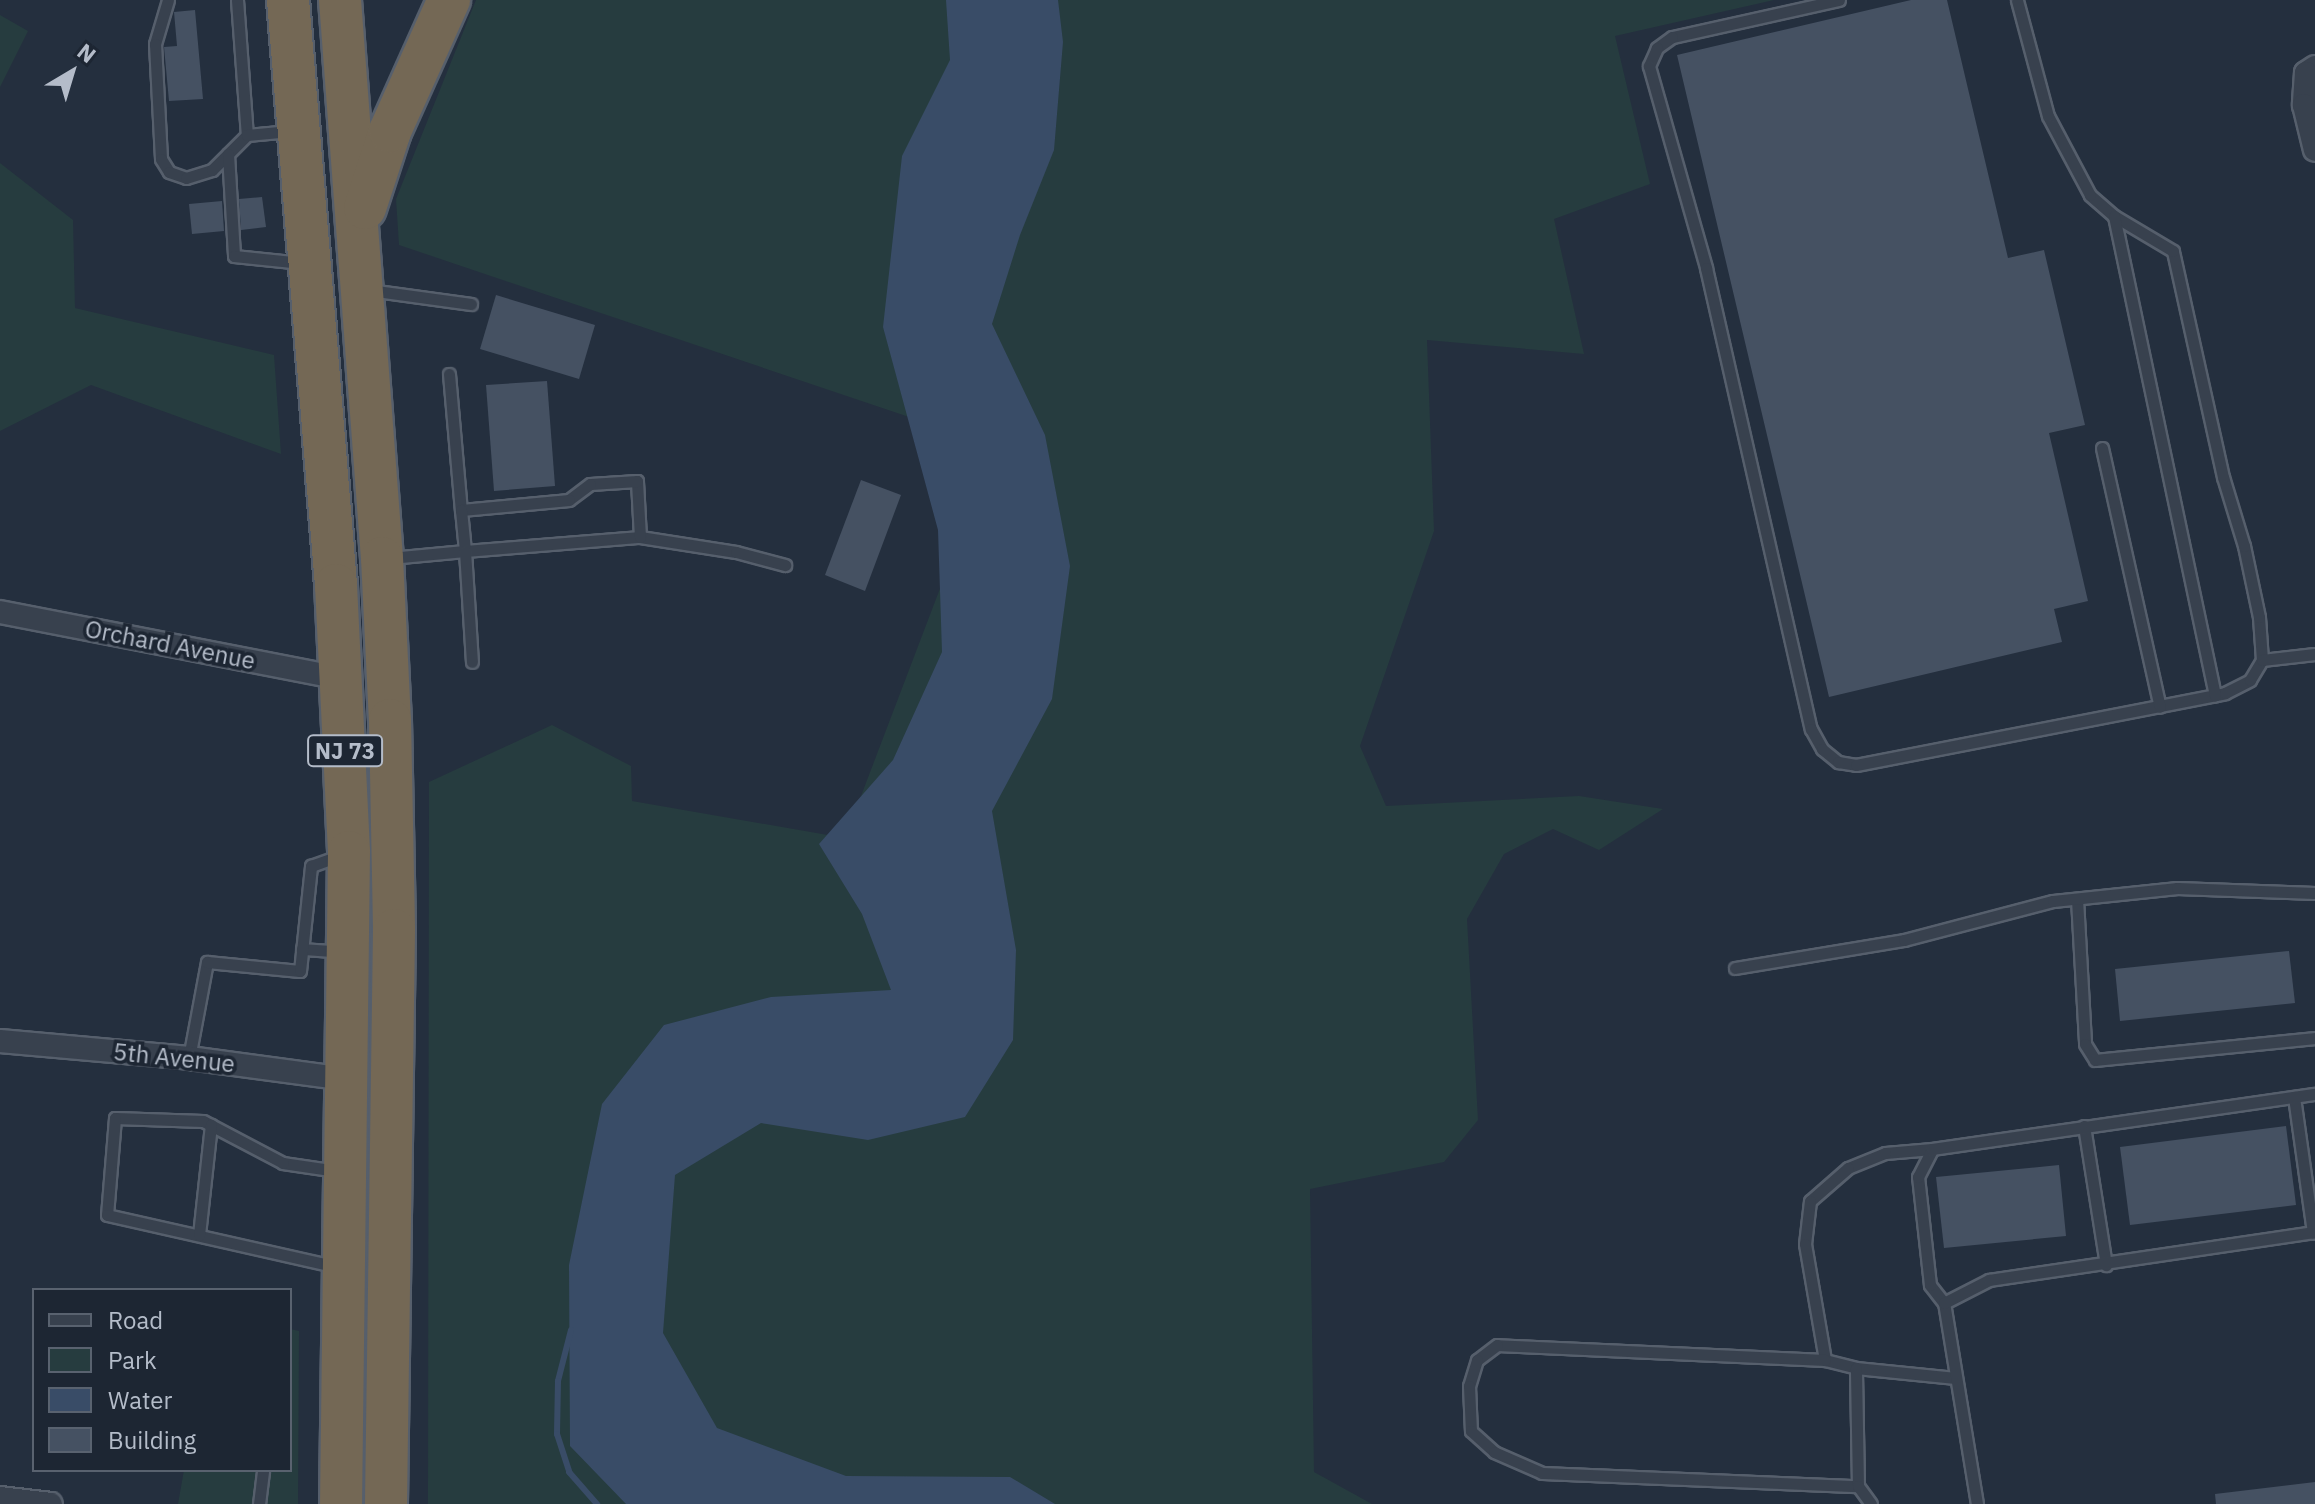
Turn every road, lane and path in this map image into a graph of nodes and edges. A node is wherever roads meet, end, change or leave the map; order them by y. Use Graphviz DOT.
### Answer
graph roads {
  1 [pos="168,0"];
  2 [pos="237,0"];
  3 [pos="288,0"];
  4 [pos="340,0"];
  5 [pos="449,0"];
  6 [pos="1839,0"];
  7 [pos="2017,0"];
  8 [pos="2315,67"];
  9 [pos="299,130"];
  10 [pos="247,135"];
  11 [pos="2315,150"];
  12 [pos="228,154"];
  13 [pos="2114,216"];
  14 [pos="356,240"];
  15 [pos="310,264"];
  16 [pos="360,289"];
  17 [pos="471,304"];
  18 [pos="449,374"];
  19 [pos="2102,448"];
  20 [pos="461,510"];
  21 [pos="640,537"];
  22 [pos="465,551"];
  23 [pos="382,558"];
  24 [pos="785,565"];
  25 [pos="0,612"];
  26 [pos="2315,654"];
  27 [pos="2262,660"];
  28 [pos="472,662"];
  29 [pos="341,678"];
  30 [pos="2215,695"];
  31 [pos="2160,707"];
  32 [pos="349,852"];
  33 [pos="2315,893"];
  34 [pos="2077,899"];
  35 [pos="302,949"];
  36 [pos="349,953"];
  37 [pos="1735,968"];
  38 [pos="2315,1038"];
  39 [pos="0,1041"];
  40 [pos="189,1058"];
  41 [pos="347,1079"];
  42 [pos="2315,1094"];
  43 [pos="2294,1097"];
  44 [pos="211,1125"];
  45 [pos="2084,1126"];
  46 [pos="1932,1149"];
  47 [pos="345,1172"];
  48 [pos="2314,1232"];
  49 [pos="199,1235"];
  50 [pos="2106,1265"];
  51 [pos="344,1269"];
  52 [pos="1944,1303"];
  53 [pos="1825,1360"];
  54 [pos="1856,1368"];
  55 [pos="1956,1378"];
  56 [pos="263,1472"];
  57 [pos="1858,1486"];
  58 [pos="0,1498"];
  59 [pos="51,1504"];
  60 [pos="259,1504"];
  61 [pos="341,1504"];
  62 [pos="386,1504"];
  63 [pos="1871,1504"];
  64 [pos="1977,1504"];
  1 -- 12 [label="lane"];
  2 -- 10 [label="lane"];
  3 -- 9 [label="highway, NJ 73"];
  4 -- 14 [label="highway, NJ 73"];
  5 -- 14 [label="highway"];
  6 -- 31 [label="lane"];
  7 -- 13 [label="lane"];
  8 -- 11 [label="street"];
  9 -- 10 [label="lane"];
  9 -- 15 [label="highway, NJ 73"];
  10 -- 12 [label="lane"];
  12 -- 15 [label="lane"];
  13 -- 27 [label="lane"];
  13 -- 30 [label="lane"];
  14 -- 16 [label="highway, NJ 73"];
  15 -- 29 [label="highway, NJ 73"];
  16 -- 17 [label="lane"];
  16 -- 23 [label="highway, NJ 73"];
  18 -- 20 [label="lane"];
  19 -- 31 [label="lane"];
  20 -- 21 [label="lane"];
  20 -- 22 [label="lane"];
  21 -- 22 [label="lane"];
  21 -- 24 [label="lane"];
  22 -- 23 [label="lane"];
  22 -- 28 [label="lane"];
  23 -- 62 [label="highway, NJ 73"];
  25 -- 29 [label="street, Orchard Avenue"];
  26 -- 27 [label="lane"];
  27 -- 30 [label="lane"];
  29 -- 32 [label="highway, NJ 73"];
  30 -- 31 [label="lane"];
  32 -- 35 [label="lane"];
  32 -- 36 [label="highway, NJ 73"];
  33 -- 34 [label="lane"];
  34 -- 37 [label="lane"];
  34 -- 38 [label="lane"];
  35 -- 36 [label="lane"];
  35 -- 40 [label="lane"];
  36 -- 41 [label="highway, NJ 73"];
  39 -- 40 [label="street, 5th Avenue"];
  40 -- 41 [label="street, 5th Avenue"];
  41 -- 47 [label="highway, NJ 73"];
  42 -- 43 [label="lane"];
  43 -- 45 [label="lane"];
  43 -- 48 [label="lane"];
  44 -- 47 [label="lane"];
  44 -- 49 [label="lane"];
  44 -- 49 [label="lane"];
  45 -- 46 [label="lane"];
  45 -- 50 [label="lane"];
  46 -- 52 [label="lane"];
  46 -- 53 [label="lane"];
  47 -- 51 [label="highway, NJ 73"];
  48 -- 50 [label="lane"];
  49 -- 51 [label="lane"];
  50 -- 52 [label="lane"];
  51 -- 61 [label="highway, NJ 73"];
  52 -- 55 [label="lane"];
  53 -- 54 [label="lane"];
  53 -- 57 [label="lane"];
  54 -- 55 [label="lane"];
  54 -- 57 [label="lane"];
  55 -- 64 [label="lane"];
  56 -- 60 [label="lane"];
  57 -- 63 [label="lane"];
  58 -- 59 [label="street"];
}
